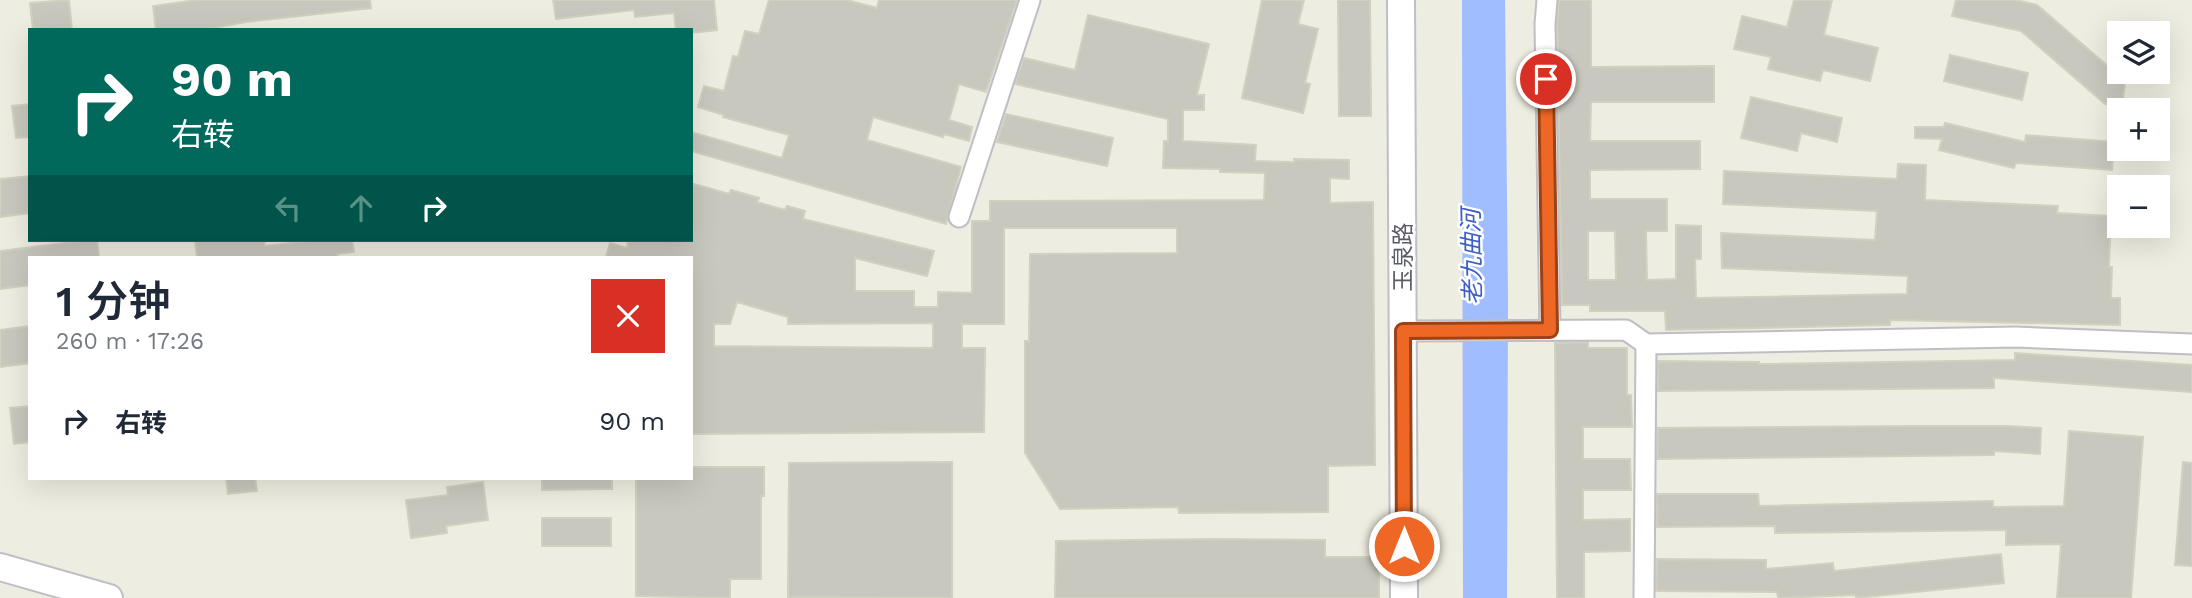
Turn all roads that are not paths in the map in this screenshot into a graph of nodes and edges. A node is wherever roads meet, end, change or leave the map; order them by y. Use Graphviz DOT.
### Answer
graph roads {
  1 [pos="1030,0"];
  2 [pos="1401,0"];
  3 [pos="1547,0"];
  4 [pos="959,216"];
  5 [pos="1550,330"];
  6 [pos="1403,331"];
  7 [pos="1646,344"];
  8 [pos="2192,344"];
  9 [pos="0,567"];
  10 [pos="109,598"];
  11 [pos="1404,598"];
  12 [pos="1644,598"];
  1 -- 4 [label="street"];
  2 -- 6 [label="street, 玉泉路"];
  3 -- 5 [label="street"];
  5 -- 6 [label="street"];
  5 -- 7 [label="street"];
  6 -- 11 [label="street, 玉泉路"];
  7 -- 8 [label="street"];
  7 -- 12 [label="street"];
  9 -- 10 [label="street"];
}
